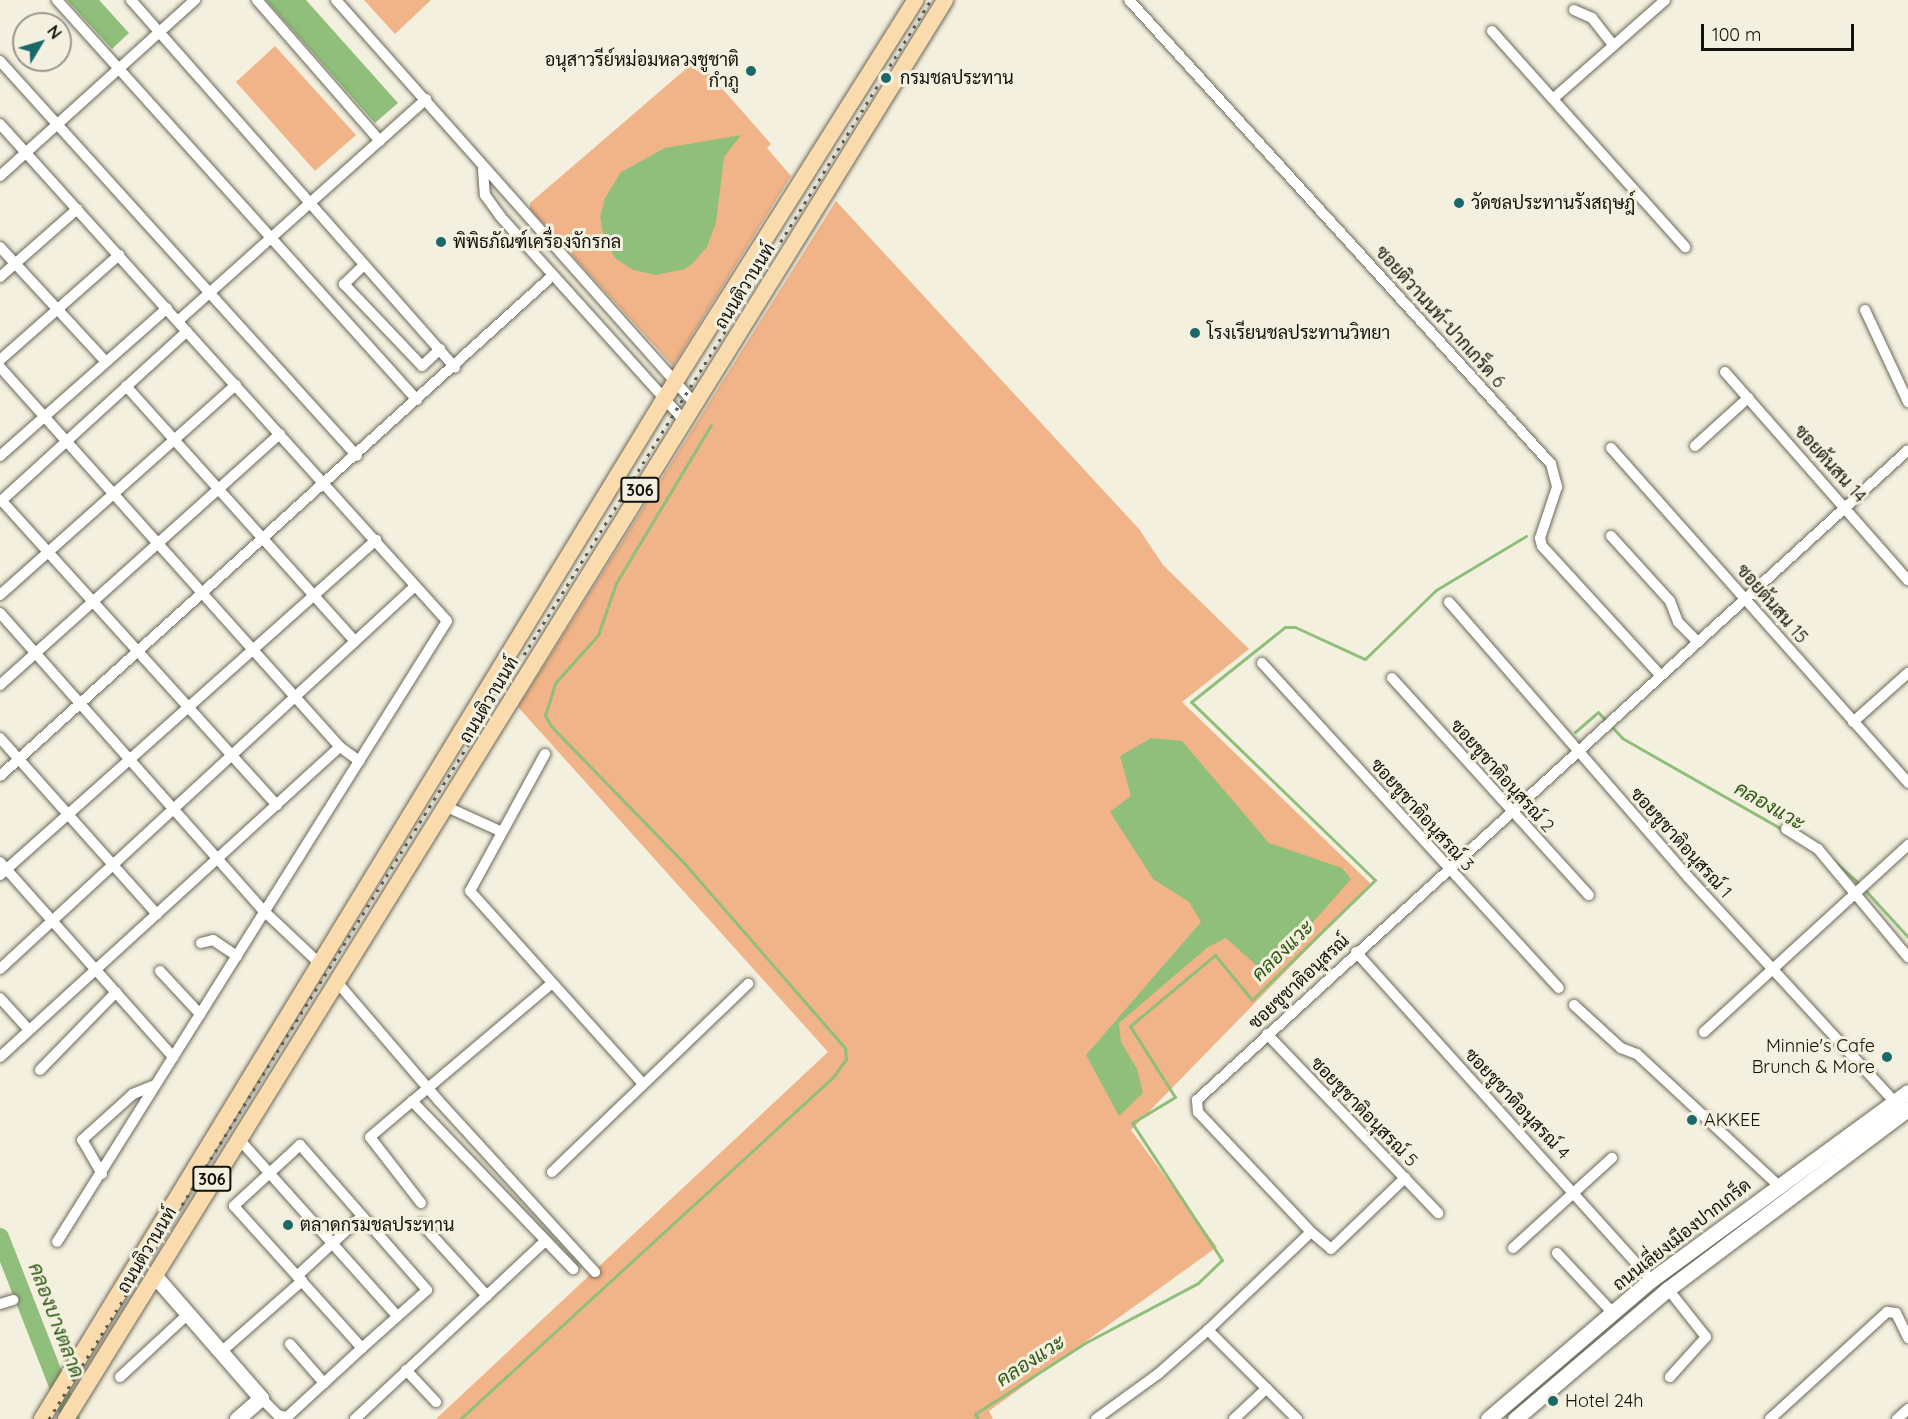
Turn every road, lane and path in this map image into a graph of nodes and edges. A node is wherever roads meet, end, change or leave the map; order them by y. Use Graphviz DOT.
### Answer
graph roads {
  1 [pos="57,0"];
  2 [pos="131,0"];
  3 [pos="195,0"];
  4 [pos="257,0"];
  5 [pos="336,0"];
  6 [pos="916,0"];
  7 [pos="945,0"];
  8 [pos="1129,0"];
  9 [pos="1665,0"];
  10 [pos="1574,10"];
  11 [pos="159,32"];
  12 [pos="1492,32"];
  13 [pos="1613,45"];
  14 [pos="0,61"];
  15 [pos="118,70"];
  16 [pos="1554,98"];
  17 [pos="426,99"];
  18 [pos="57,123"];
  19 [pos="0,124"];
  20 [pos="380,141"];
  21 [pos="27,152"];
  22 [pos="483,170"];
  23 [pos="0,176"];
  24 [pos="309,204"];
  25 [pos="77,209"];
  26 [pos="270,238"];
  27 [pos="0,246"];
  28 [pos="1685,248"];
  29 [pos="118,255"];
  30 [pos="15,264"];
  31 [pos="364,265"];
  32 [pos="552,276"];
  33 [pos="0,277"];
  34 [pos="208,291"];
  35 [pos="600,297"];
  36 [pos="167,308"];
  37 [pos="56,309"];
  38 [pos="1865,310"];
  39 [pos="584,313"];
  40 [pos="178,321"];
  41 [pos="187,331"];
  42 [pos="440,350"];
  43 [pos="0,360"];
  44 [pos="106,362"];
  45 [pos="0,367"];
  46 [pos="455,367"];
  47 [pos="1725,372"];
  48 [pos="675,384"];
  49 [pos="236,385"];
  50 [pos="126,386"];
  51 [pos="1748,398"];
  52 [pos="417,400"];
  53 [pos="663,401"];
  54 [pos="1908,402"];
  55 [pos="694,403"];
  56 [pos="43,417"];
  57 [pos="683,419"];
  58 [pos="280,434"];
  59 [pos="175,439"];
  60 [pos="65,442"];
  61 [pos="1695,446"];
  62 [pos="1611,448"];
  63 [pos="1908,450"];
  64 [pos="0,456"];
  65 [pos="357,456"];
  66 [pos="325,484"];
  67 [pos="218,489"];
  68 [pos="113,494"];
  69 [pos="1,501"];
  70 [pos="1846,507"];
  71 [pos="1611,536"];
  72 [pos="264,539"];
  73 [pos="376,540"];
  74 [pos="157,544"];
  75 [pos="49,551"];
  76 [pos="1908,578"];
  77 [pos="415,586"];
  78 [pos="203,594"];
  79 [pos="315,594"];
  80 [pos="0,596"];
  81 [pos="1744,597"];
  82 [pos="93,601"];
  83 [pos="1449,602"];
  84 [pos="0,614"];
  85 [pos="1696,640"];
  86 [pos="355,641"];
  87 [pos="254,648"];
  88 [pos="140,651"];
  89 [pos="35,654"];
  90 [pos="1262,663"];
  91 [pos="1908,673"];
  92 [pos="1660,675"];
  93 [pos="1392,678"];
  94 [pos="0,685"];
  95 [pos="295,696"];
  96 [pos="81,704"];
  97 [pos="189,706"];
  98 [pos="1853,722"];
  99 [pos="0,738"];
  100 [pos="340,747"];
  101 [pos="1577,750"];
  102 [pos="545,754"];
  103 [pos="232,755"];
  104 [pos="19,759"];
  105 [pos="131,759"];
  106 [pos="359,761"];
  107 [pos="0,777"];
  108 [pos="1907,779"];
  109 [pos="277,805"];
  110 [pos="447,807"];
  111 [pos="173,809"];
  112 [pos="1510,810"];
  113 [pos="69,813"];
  114 [pos="1786,829"];
  115 [pos="502,832"];
  116 [pos="1908,845"];
  117 [pos="218,859"];
  118 [pos="113,865"];
  119 [pos="1448,867"];
  120 [pos="2,869"];
  121 [pos="1857,890"];
  122 [pos="1589,895"];
  123 [pos="264,911"];
  124 [pos="157,914"];
  125 [pos="52,921"];
  126 [pos="201,942"];
  127 [pos="1356,952"];
  128 [pos="237,956"];
  129 [pos="1908,957"];
  130 [pos="319,963"];
  131 [pos="1773,967"];
  132 [pos="0,969"];
  133 [pos="96,969"];
  134 [pos="160,971"];
  135 [pos="337,982"];
  136 [pos="551,984"];
  137 [pos="748,984"];
  138 [pos="1559,988"];
  139 [pos="116,992"];
  140 [pos="0,998"];
  141 [pos="1574,1005"];
  142 [pos="200,1014"];
  143 [pos="29,1030"];
  144 [pos="1704,1032"];
  145 [pos="1267,1034"];
  146 [pos="173,1056"];
  147 [pos="0,1057"];
  148 [pos="40,1070"];
  149 [pos="643,1084"];
  150 [pos="153,1086"];
  151 [pos="428,1089"];
  152 [pos="1908,1092"];
  153 [pos="412,1101"];
  154 [pos="1903,1110"];
  155 [pos="238,1138"];
  156 [pos="1612,1158"];
  157 [pos="552,1172"];
  158 [pos="102,1174"];
  159 [pos="270,1174"];
  160 [pos="1405,1178"];
  161 [pos="1778,1185"];
  162 [pos="1576,1193"];
  163 [pos="421,1203"];
  164 [pos="1438,1213"];
  165 [pos="362,1216"];
  166 [pos="422,1224"];
  167 [pos="1311,1232"];
  168 [pos="546,1241"];
  169 [pos="57,1242"];
  170 [pos="333,1244"];
  171 [pos="1513,1248"];
  172 [pos="1557,1252"];
  173 [pos="573,1269"];
  174 [pos="595,1272"];
  175 [pos="154,1275"];
  176 [pos="300,1279"];
  177 [pos="1652,1280"];
  178 [pos="1668,1289"];
  179 [pos="487,1296"];
  180 [pos="13,1300"];
  181 [pos="0,1304"];
  182 [pos="1614,1313"];
  183 [pos="188,1314"];
  184 [pos="397,1316"];
  185 [pos="1208,1330"];
  186 [pos="1908,1338"];
  187 [pos="290,1344"];
  188 [pos="362,1348"];
  189 [pos="221,1352"];
  190 [pos="406,1370"];
  191 [pos="120,1377"];
  192 [pos="1670,1377"];
  193 [pos="324,1383"];
  194 [pos="1267,1388"];
  195 [pos="261,1398"];
  196 [pos="436,1402"];
  197 [pos="1908,1409"];
  198 [pos="42,1419"];
  199 [pos="66,1419"];
  200 [pos="237,1419"];
  201 [pos="355,1419"];
  202 [pos="1096,1419"];
  203 [pos="1234,1419"];
  204 [pos="1297,1419"];
  205 [pos="1488,1419"];
  206 [pos="1515,1419"];
  207 [pos="1770,1419"];
  208 [pos="1897,1419"];
  1 -- 15 [label="street"];
  2 -- 11 [label="street"];
  3 -- 11 [label="street"];
  4 -- 20 [label="street"];
  5 -- 17 [label="street"];
  6 -- 48 [label="main road, ถนนติวานนท์ / 306"];
  7 -- 55 [label="main road, ถนนติวานนท์ / 306"];
  8 -- 92 [label="street, ซอยติวานนท์-ปากเกร็ด 6"];
  9 -- 13 [label="street"];
  10 -- 13 [label="street"];
  11 -- 15 [label="street"];
  11 -- 24 [label="street"];
  12 -- 16 [label="street"];
  13 -- 16 [label="street"];
  14 -- 18 [label="street"];
  15 -- 18 [label="street"];
  15 -- 26 [label="street"];
  16 -- 28 [label="street"];
  17 -- 20 [label="street"];
  17 -- 22 [label="street"];
  18 -- 21 [label="street"];
  18 -- 34 [label="street"];
  19 -- 21 [label="street"];
  20 -- 24 [label="street"];
  21 -- 23 [label="street"];
  21 -- 25 [label="street"];
  22 -- 32 [label="street"];
  22 -- 35 [label="street"];
  24 -- 26 [label="street"];
  24 -- 31 [label="street"];
  25 -- 29 [label="street"];
  25 -- 30 [label="street"];
  26 -- 34 [label="street"];
  26 -- 52 [label="street"];
  27 -- 30 [label="street"];
  29 -- 36 [label="street"];
  29 -- 37 [label="street"];
  30 -- 33 [label="street"];
  30 -- 37 [label="street"];
  31 -- 42 [label="street"];
  31 -- 42 [label="street"];
  32 -- 39 [label="street"];
  32 -- 46 [label="street"];
  34 -- 40 [label="street"];
  34 -- 65 [label="street"];
  35 -- 39 [label="street"];
  35 -- 48 [label="street"];
  36 -- 40 [label="street"];
  36 -- 44 [label="street"];
  37 -- 43 [label="street"];
  37 -- 44 [label="street"];
  38 -- 54 [label="street"];
  39 -- 53 [label="street"];
  40 -- 41 [label="street"];
  41 -- 49 [label="street"];
  41 -- 50 [label="street"];
  42 -- 46 [label="street"];
  44 -- 56 [label="street"];
  45 -- 56 [label="street"];
  46 -- 52 [label="street"];
  47 -- 51 [label="street, ซอยต้นสน 14"];
  48 -- 53 [label="main road, ถนนติวานนท์ / 306"];
  48 -- 55 [label="street"];
  49 -- 58 [label="street"];
  49 -- 59 [label="street"];
  50 -- 59 [label="street"];
  50 -- 60 [label="street"];
  51 -- 61 [label="street"];
  51 -- 70 [label="street, ซอยต้นสน 14"];
  52 -- 65 [label="street"];
  53 -- 57 [label="street"];
  53 -- 130 [label="main road, ถนนติวานนท์ / 306"];
  55 -- 57 [label="main road, ถนนติวานนท์ / 306"];
  56 -- 60 [label="street"];
  56 -- 64 [label="street"];
  57 -- 110 [label="main road, ถนนติวานนท์ / 306"];
  58 -- 66 [label="street"];
  58 -- 67 [label="street"];
  59 -- 67 [label="street"];
  59 -- 68 [label="street"];
  60 -- 68 [label="street"];
  60 -- 69 [label="street"];
  62 -- 81 [label="street, ซอยต้นสน 15"];
  63 -- 70 [label="street, ซอยชูชาติอนุสรณ์"];
  65 -- 66 [label="street"];
  66 -- 72 [label="street"];
  66 -- 73 [label="street"];
  67 -- 72 [label="street"];
  67 -- 74 [label="street"];
  68 -- 74 [label="street"];
  68 -- 75 [label="street"];
  69 -- 75 [label="street"];
  70 -- 76 [label="street, ซอยต้นสน 14"];
  70 -- 81 [label="street, ซอยชูชาติอนุสรณ์"];
  71 -- 85 [label="street"];
  72 -- 78 [label="street"];
  72 -- 79 [label="street"];
  73 -- 77 [label="street"];
  73 -- 79 [label="street"];
  74 -- 78 [label="street"];
  74 -- 82 [label="street"];
  75 -- 80 [label="street"];
  75 -- 82 [label="street"];
  77 -- 86 [label="street"];
  77 -- 106 [label="street"];
  78 -- 87 [label="street"];
  78 -- 88 [label="street"];
  79 -- 86 [label="street"];
  79 -- 87 [label="street"];
  81 -- 85 [label="street, ซอยชูชาติอนุสรณ์"];
  81 -- 98 [label="street, ซอยต้นสน 15"];
  82 -- 88 [label="street"];
  82 -- 89 [label="street"];
  83 -- 101 [label="street, ซอยชูชาติอนุสรณ์ 1"];
  84 -- 89 [label="street"];
  85 -- 92 [label="street, ซอยชูชาติอนุสรณ์"];
  86 -- 95 [label="street"];
  87 -- 95 [label="street"];
  87 -- 97 [label="street"];
  88 -- 96 [label="street"];
  88 -- 97 [label="street"];
  89 -- 94 [label="street"];
  89 -- 96 [label="street"];
  90 -- 119 [label="street, ซอยชูชาติอนุสรณ์ 3"];
  91 -- 98 [label="street"];
  92 -- 101 [label="street, ซอยชูชาติอนุสรณ์"];
  93 -- 112 [label="street, ซอยชูชาติอนุสรณ์ 2"];
  95 -- 100 [label="street"];
  95 -- 103 [label="street"];
  96 -- 104 [label="street"];
  96 -- 105 [label="street"];
  97 -- 103 [label="street"];
  97 -- 105 [label="street"];
  98 -- 108 [label="street, ซอยต้นสน 15"];
  99 -- 104 [label="street"];
  100 -- 106 [label="street"];
  100 -- 109 [label="street"];
  101 -- 112 [label="street, ซอยชูชาติอนุสรณ์"];
  101 -- 131 [label="street, ซอยชูชาติอนุสรณ์ 1"];
  102 -- 115 [label="street"];
  103 -- 109 [label="street"];
  103 -- 111 [label="street"];
  104 -- 107 [label="street"];
  104 -- 113 [label="street"];
  105 -- 111 [label="street"];
  105 -- 113 [label="street"];
  106 -- 123 [label="street"];
  109 -- 117 [label="street"];
  110 -- 115 [label="street"];
  110 -- 135 [label="main road, ถนนติวานนท์ / 306"];
  111 -- 117 [label="street"];
  111 -- 118 [label="street"];
  112 -- 119 [label="street, ซอยชูชาติอนุสรณ์"];
  112 -- 122 [label="street, ซอยชูชาติอนุสรณ์ 2"];
  113 -- 118 [label="street"];
  113 -- 120 [label="street"];
  114 -- 121 [label="street"];
  115 -- 136 [label="street"];
  116 -- 121 [label="street"];
  117 -- 123 [label="street"];
  117 -- 124 [label="street"];
  118 -- 124 [label="street"];
  118 -- 125 [label="street"];
  119 -- 127 [label="street, ซอยชูชาติอนุสรณ์"];
  119 -- 138 [label="street, ซอยชูชาติอนุสรณ์ 3"];
  120 -- 125 [label="street"];
  121 -- 129 [label="street"];
  121 -- 131 [label="street"];
  123 -- 128 [label="street"];
  123 -- 130 [label="street"];
  124 -- 133 [label="street"];
  125 -- 132 [label="street"];
  125 -- 133 [label="street"];
  126 -- 128 [label="street"];
  127 -- 145 [label="street, ซอยชูชาติอนุสรณ์"];
  127 -- 162 [label="street, ซอยชูชาติอนุสรณ์ 4"];
  128 -- 142 [label="street"];
  130 -- 135 [label="main road"];
  130 -- 198 [label="main road, ถนนติวานนท์ / 306"];
  131 -- 144 [label="street"];
  131 -- 154 [label="street, ซอยชูชาติอนุสรณ์ 1"];
  133 -- 139 [label="street"];
  133 -- 143 [label="street"];
  134 -- 142 [label="street"];
  135 -- 151 [label="street"];
  135 -- 155 [label="main road, ถนนติวานนท์ / 306"];
  136 -- 149 [label="street"];
  136 -- 151 [label="street"];
  137 -- 149 [label="street"];
  139 -- 146 [label="street"];
  139 -- 148 [label="street"];
  140 -- 143 [label="street"];
  141 -- 161 [label="street"];
  142 -- 146 [label="street"];
  143 -- 147 [label="street"];
  145 -- 160 [label="street, ซอยชูชาติอนุสรณ์ 5"];
  145 -- 167 [label="street, ซอยชูชาติอนุสรณ์"];
  146 -- 150 [label="street"];
  149 -- 157 [label="street"];
  150 -- 158 [label="street"];
  150 -- 158 [label="street"];
  151 -- 153 [label="street"];
  151 -- 174 [label="street"];
  152 -- 154 [label="main road, ถนนเลี่ยงเมืองปากเกร็ด"];
  153 -- 163 [label="street"];
  153 -- 168 [label="street"];
  154 -- 161 [label="main road, ถนนเลี่ยงเมืองปากเกร็ด"];
  154 -- 178 [label="main road, ถนนเลี่ยงเมืองปากเกร็ด"];
  155 -- 159 [label="street"];
  155 -- 175 [label="main road, ถนนติวานนท์ / 306"];
  156 -- 162 [label="street"];
  158 -- 169 [label="street"];
  159 -- 165 [label="street"];
  159 -- 170 [label="street"];
  159 -- 176 [label="street"];
  160 -- 164 [label="street, ซอยชูชาติอนุสรณ์ 5"];
  160 -- 167 [label="street"];
  161 -- 177 [label="main road, ถนนเลี่ยงเมืองปากเกร็ด"];
  162 -- 171 [label="street"];
  162 -- 177 [label="street, ซอยชูชาติอนุสรณ์ 4"];
  165 -- 170 [label="street"];
  165 -- 184 [label="street"];
  166 -- 179 [label="street"];
  167 -- 185 [label="street"];
  168 -- 173 [label="street"];
  168 -- 179 [label="street"];
  170 -- 176 [label="street"];
  170 -- 184 [label="street"];
  172 -- 182 [label="street"];
  175 -- 183 [label="main road"];
  175 -- 199 [label="main road, ถนนติวานนท์ / 306"];
  176 -- 188 [label="street"];
  176 -- 189 [label="street"];
  177 -- 182 [label="main road, ถนนเลี่ยงเมืองปากเกร็ด"];
  178 -- 192 [label="street"];
  178 -- 206 [label="main road, ถนนเลี่ยงเมืองปากเกร็ด"];
  179 -- 190 [label="street"];
  180 -- 181 [label="street"];
  182 -- 205 [label="main road, ถนนเลี่ยงเมืองปากเกร็ด"];
  183 -- 189 [label="main road"];
  183 -- 191 [label="street"];
  184 -- 188 [label="street"];
  185 -- 194 [label="street"];
  185 -- 202 [label="street"];
  186 -- 207 [label="street"];
  187 -- 193 [label="street"];
  188 -- 193 [label="street"];
  189 -- 195 [label="main road"];
  190 -- 196 [label="street"];
  190 -- 201 [label="street"];
  193 -- 195 [label="street"];
  194 -- 203 [label="street"];
  194 -- 204 [label="street"];
  195 -- 200 [label="main road"];
  197 -- 208 [label="street"];
}
